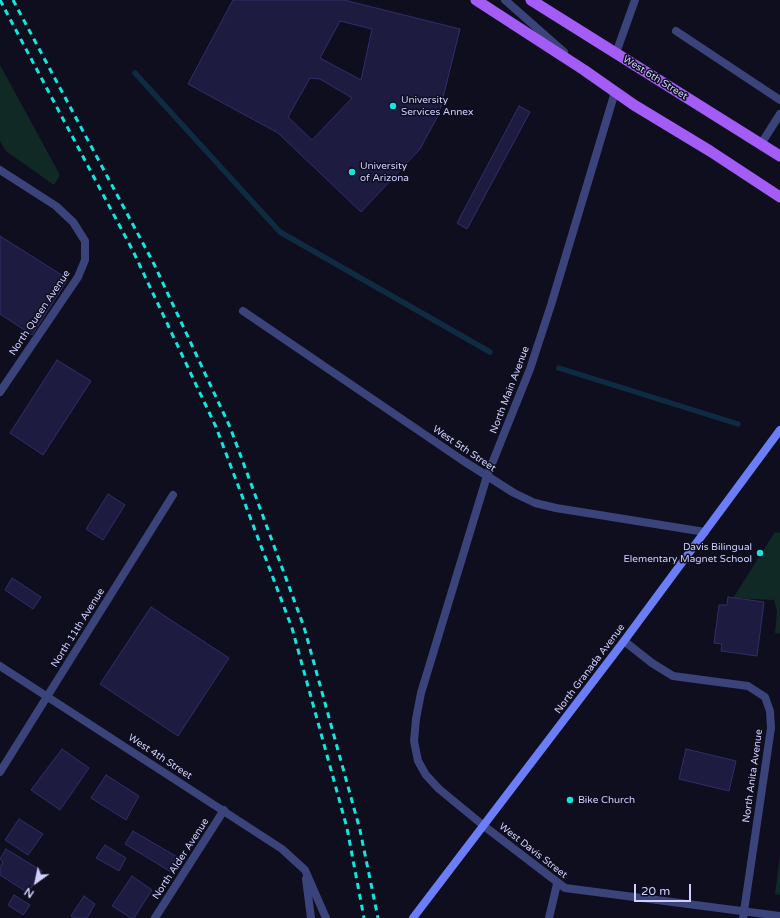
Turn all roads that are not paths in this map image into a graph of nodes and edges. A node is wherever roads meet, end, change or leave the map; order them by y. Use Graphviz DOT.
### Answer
graph roads {
  1 [pos="476,0"];
  2 [pos="505,0"];
  3 [pos="531,0"];
  4 [pos="634,0"];
  5 [pos="676,31"];
  6 [pos="616,53"];
  7 [pos="584,70"];
  8 [pos="615,92"];
  9 [pos="780,100"];
  10 [pos="780,114"];
  11 [pos="761,144"];
  12 [pos="780,156"];
  13 [pos="0,170"];
  14 [pos="780,197"];
  15 [pos="243,311"];
  16 [pos="0,392"];
  17 [pos="780,430"];
  18 [pos="487,476"];
  19 [pos="173,495"];
  20 [pos="705,532"];
  21 [pos="624,642"];
  22 [pos="0,666"];
  23 [pos="422,693"];
  24 [pos="47,696"];
  25 [pos="0,772"];
  26 [pos="224,810"];
  27 [pos="484,826"];
  28 [pos="305,870"];
  29 [pos="557,884"];
  30 [pos="743,915"];
  31 [pos="780,916"];
  32 [pos="155,918"];
  33 [pos="311,918"];
  34 [pos="326,918"];
  35 [pos="413,918"];
  36 [pos="548,918"];
  1 -- 7 [label="main road"];
  2 -- 7 [label="street"];
  3 -- 6 [label="main road, West 6th Street"];
  4 -- 6 [label="street"];
  5 -- 9 [label="street"];
  6 -- 11 [label="main road, West 6th Street"];
  7 -- 8 [label="main road"];
  8 -- 14 [label="main road"];
  8 -- 18 [label="street, North Main Avenue"];
  10 -- 11 [label="street"];
  11 -- 12 [label="main road, West 6th Street"];
  13 -- 16 [label="street, North Queen Avenue"];
  15 -- 18 [label="street, West 5th Street"];
  17 -- 20 [label="main road, North Granada Avenue"];
  18 -- 20 [label="street, West 5th Street"];
  18 -- 23 [label="street, North Main Avenue"];
  19 -- 24 [label="street, North 11th Avenue"];
  20 -- 21 [label="main road, North Granada Avenue"];
  21 -- 27 [label="main road, North Granada Avenue"];
  21 -- 30 [label="street, North Anita Avenue"];
  22 -- 24 [label="street, West 4th Street"];
  23 -- 27 [label="street, West Davis Street"];
  24 -- 25 [label="street, North 11th Avenue"];
  24 -- 26 [label="street, West 4th Street"];
  26 -- 28 [label="street, West 4th Street"];
  26 -- 32 [label="street, North Alder Avenue"];
  27 -- 29 [label="street, West Davis Street"];
  27 -- 35 [label="main road, North Granada Avenue"];
  28 -- 33 [label="street"];
  28 -- 34 [label="street, West 4th Street"];
  29 -- 30 [label="street, West Davis Street"];
  29 -- 36 [label="street"];
  30 -- 31 [label="street, West Davis Street"];
}
